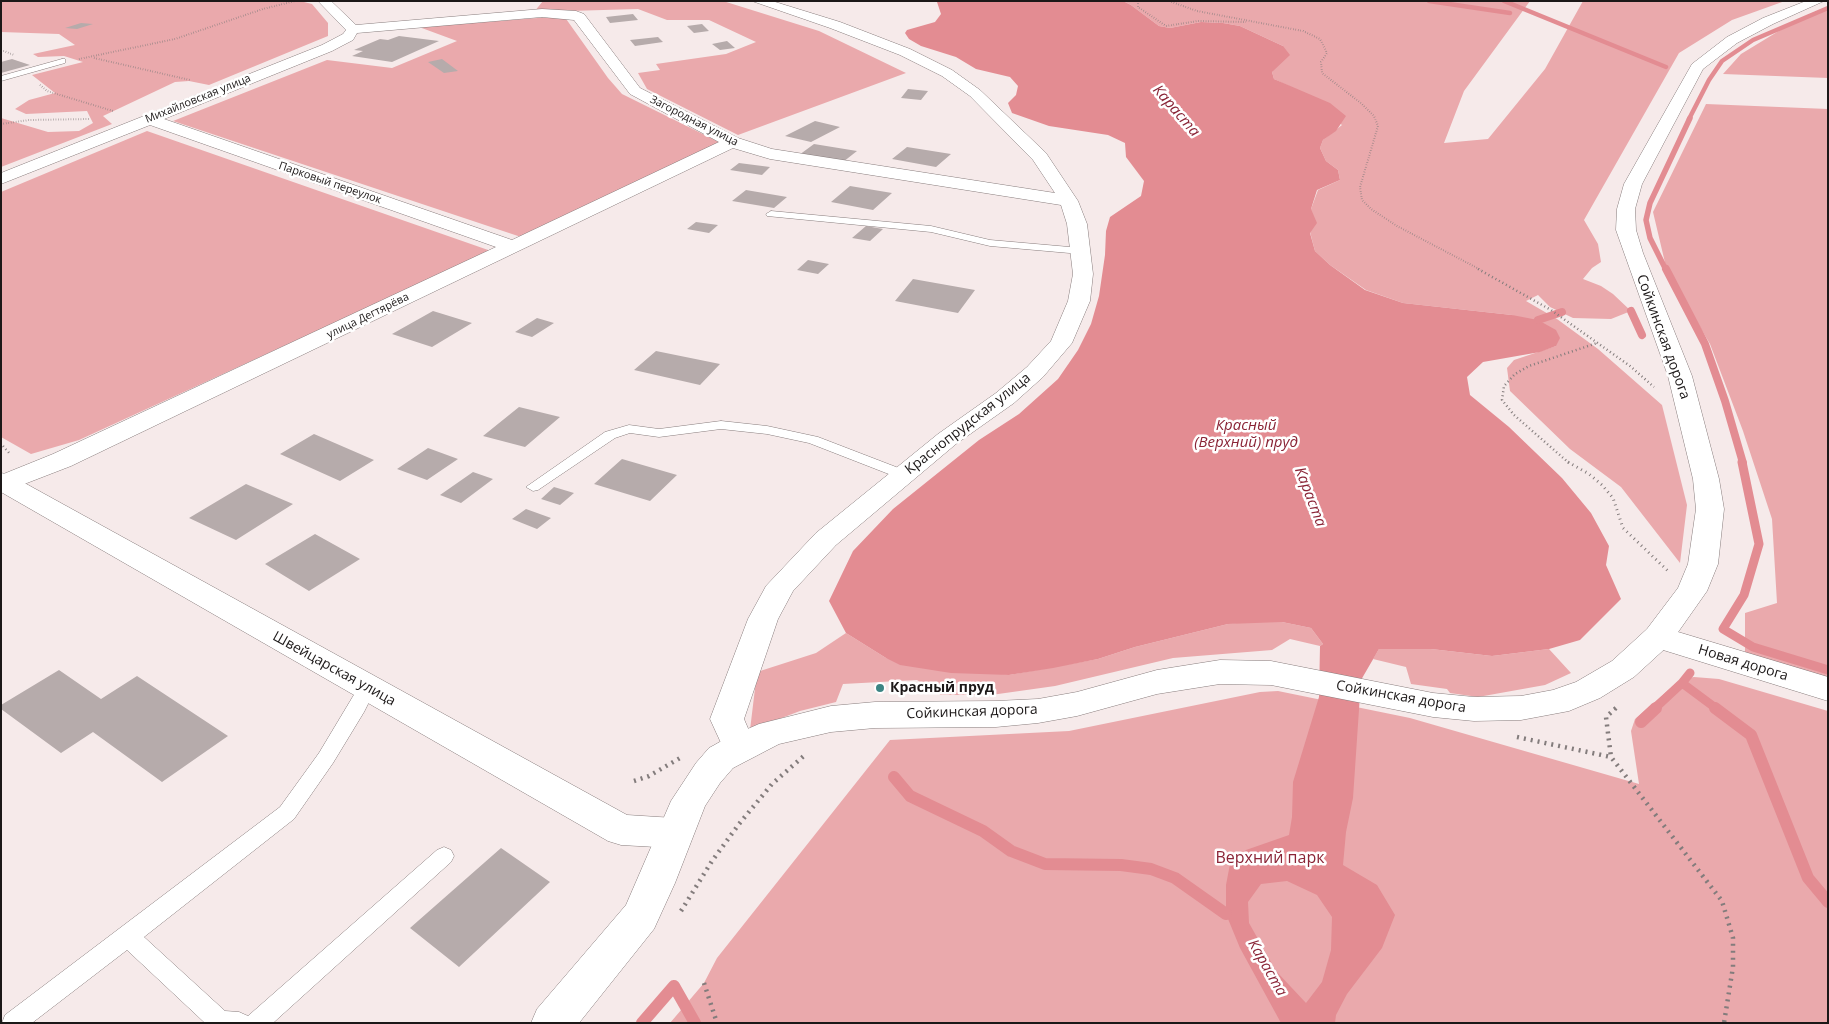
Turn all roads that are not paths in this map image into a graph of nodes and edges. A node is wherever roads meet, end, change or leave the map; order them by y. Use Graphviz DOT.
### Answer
graph roads {
  1 [pos="324,1"];
  2 [pos="758,1"];
  3 [pos="1818,1"];
  4 [pos="353,29"];
  5 [pos="62,62"];
  6 [pos="5,78"];
  7 [pos="148,120"];
  8 [pos="732,142"];
  9 [pos="1,179"];
  10 [pos="1069,201"];
  11 [pos="772,214"];
  12 [pos="512,246"];
  13 [pos="1081,251"];
  14 [pos="904,474"];
  15 [pos="3,483"];
  16 [pos="533,487"];
  17 [pos="1658,637"];
  18 [pos="367,688"];
  19 [pos="1828,689"];
  20 [pos="739,747"];
  21 [pos="674,833"];
  22 [pos="444,856"];
  23 [pos="128,937"];
  24 [pos="226,1022"];
  25 [pos="13,1023"];
  26 [pos="256,1023"];
  27 [pos="552,1023"];
  1 -- 4 [label="street"];
  2 -- 10 [label="street, Краснопрудская улица"];
  3 -- 17 [label="street, Сойкинская дорога"];
  4 -- 7 [label="street, Михайловская улица"];
  4 -- 8 [label="street, Загородная улица"];
  5 -- 6 [label="lane"];
  7 -- 9 [label="street, Михайловская улица"];
  7 -- 12 [label="street, Парковый переулок"];
  8 -- 10 [label="street, Загородная улица"];
  8 -- 12 [label="street, улица Дегтярёва"];
  10 -- 13 [label="street, Краснопрудская улица"];
  11 -- 13 [label="lane"];
  12 -- 15 [label="street, улица Дегтярёва"];
  13 -- 14 [label="street, Краснопрудская улица"];
  14 -- 16 [label="lane"];
  14 -- 20 [label="street, Краснопрудская улица"];
  15 -- 18 [label="street, Швейцарская улица"];
  17 -- 19 [label="street, Новая дорога"];
  17 -- 20 [label="street, Сойкинская дорога"];
  18 -- 21 [label="street, Швейцарская улица"];
  18 -- 23 [label="lane"];
  20 -- 21 [label="street"];
  21 -- 27 [label="street"];
  22 -- 26 [label="lane"];
  23 -- 24 [label="lane"];
  23 -- 25 [label="lane"];
}
